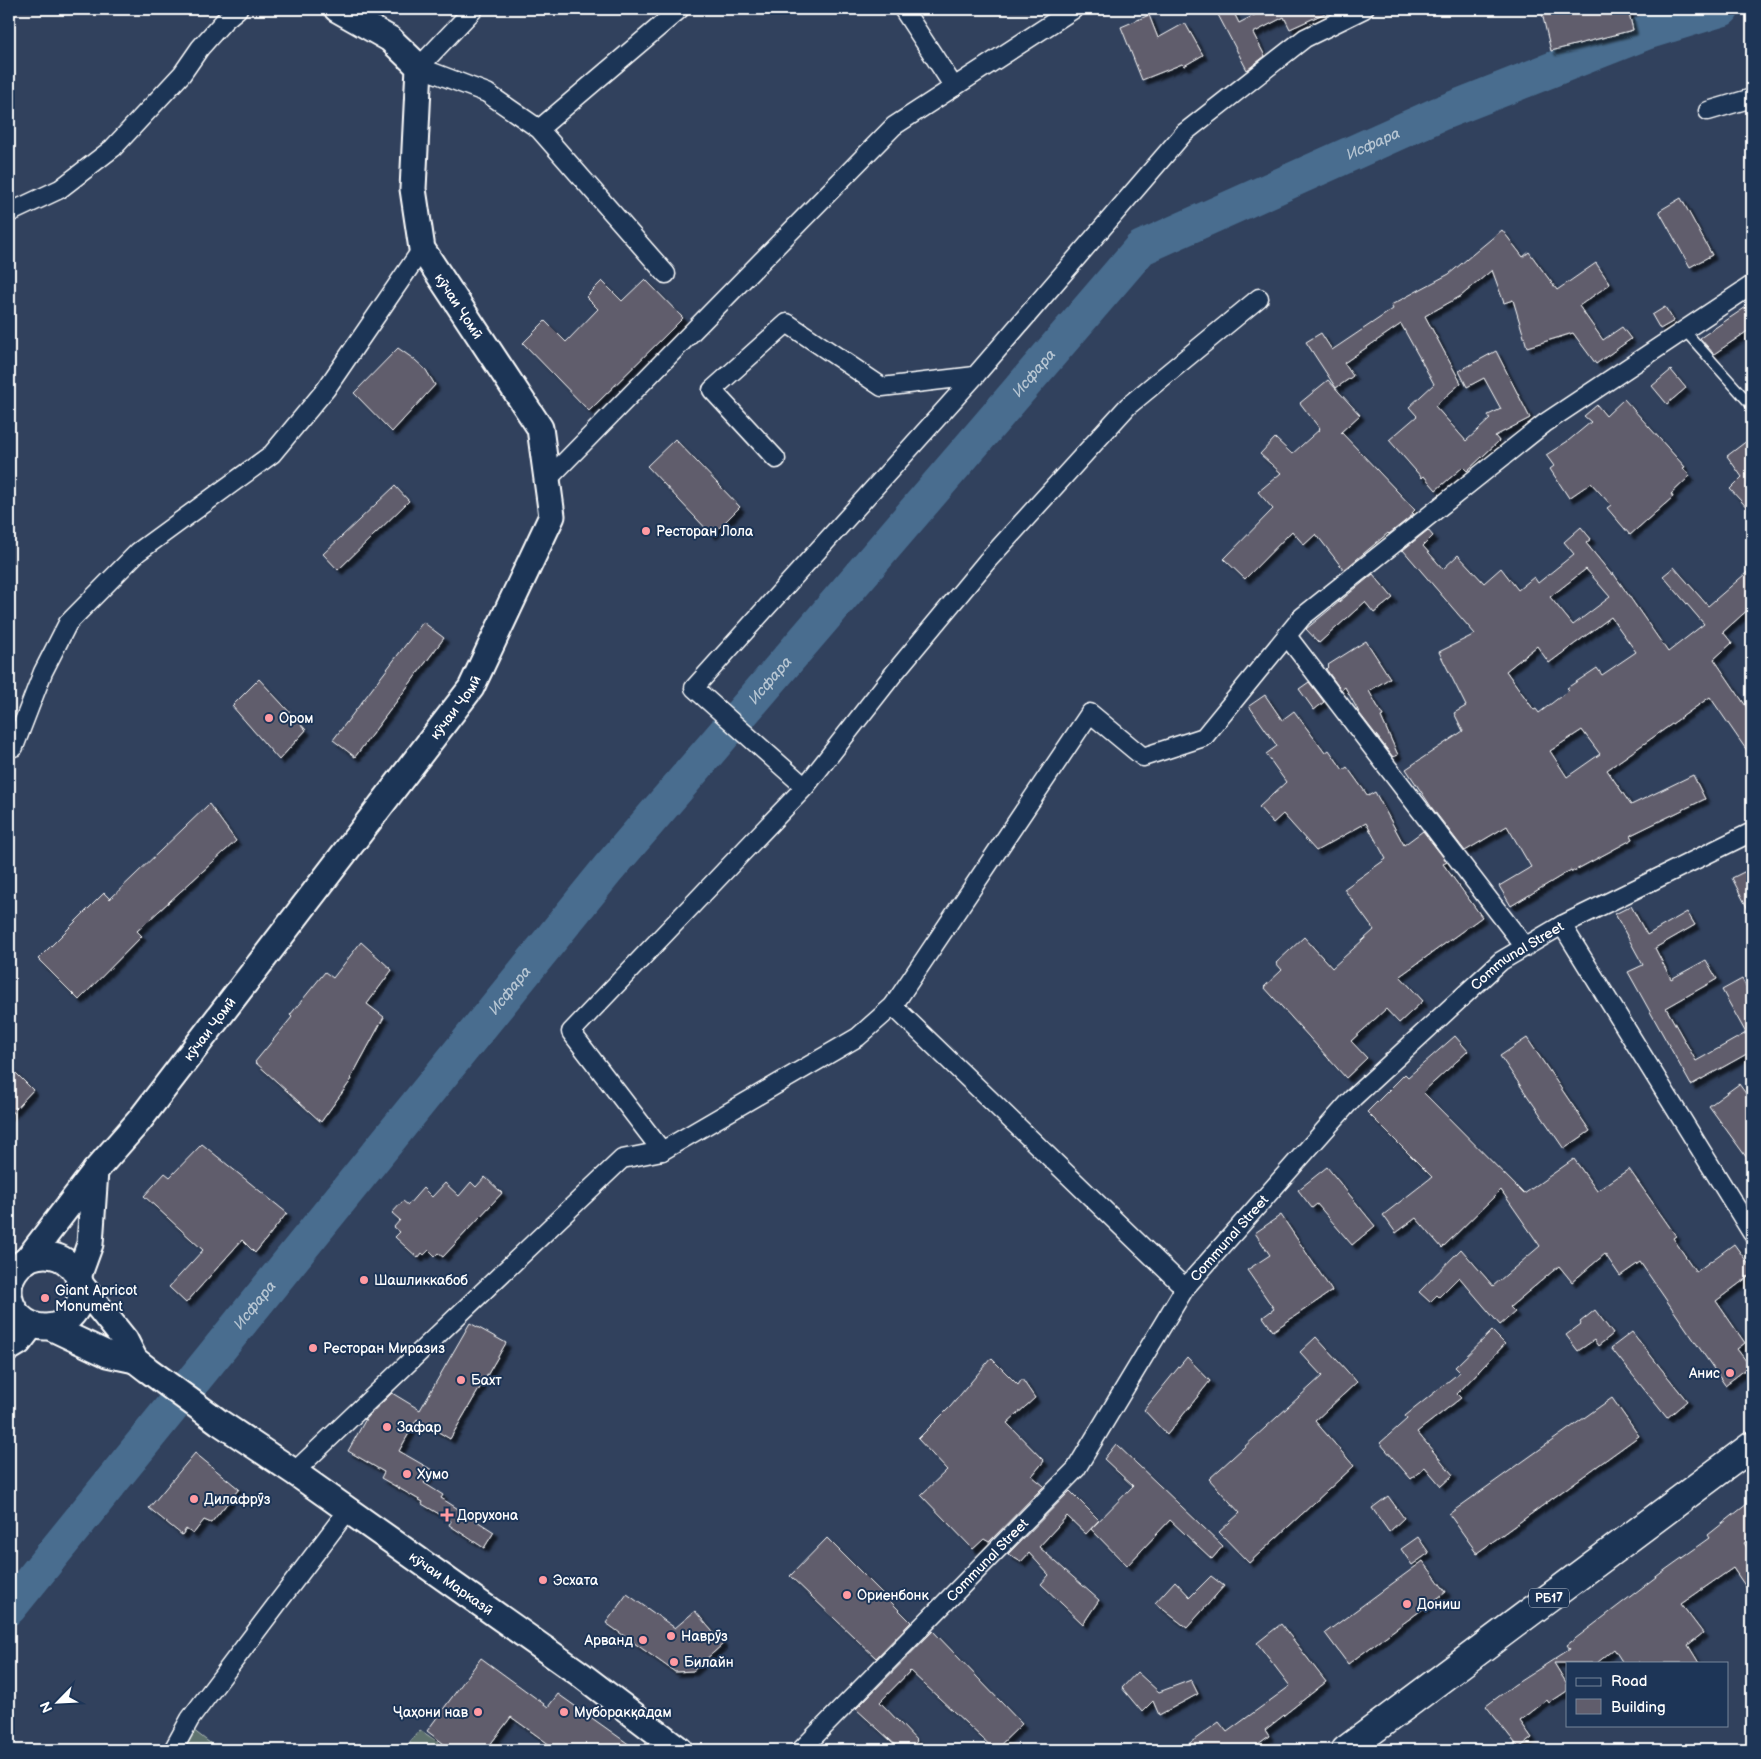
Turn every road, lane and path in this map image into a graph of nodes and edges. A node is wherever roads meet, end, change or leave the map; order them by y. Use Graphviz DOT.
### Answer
graph roads {
  1 [pos="238,9"];
  2 [pos="336,9"];
  3 [pos="474,9"];
  4 [pos="680,9"];
  5 [pos="903,9"];
  6 [pos="1074,9"];
  7 [pos="1364,9"];
  8 [pos="419,67"];
  9 [pos="954,87"];
  10 [pos="1752,98"];
  11 [pos="1708,111"];
  12 [pos="539,129"];
  13 [pos="9,213"];
  14 [pos="422,249"];
  15 [pos="666,274"];
  16 [pos="1752,285"];
  17 [pos="1259,298"];
  18 [pos="1685,331"];
  19 [pos="975,376"];
  20 [pos="1752,406"];
  21 [pos="776,458"];
  22 [pos="547,480"];
  23 [pos="1286,636"];
  24 [pos="9,743"];
  25 [pos="805,787"];
  26 [pos="1752,832"];
  27 [pos="1562,925"];
  28 [pos="1525,947"];
  29 [pos="893,1006"];
  30 [pos="662,1152"];
  31 [pos="95,1171"];
  32 [pos="1752,1233"];
  33 [pos="26,1261"];
  34 [pos="79,1281"];
  35 [pos="10,1282"];
  36 [pos="1185,1288"];
  37 [pos="41,1326"];
  38 [pos="9,1348"];
  39 [pos="142,1365"];
  40 [pos="1752,1446"];
  41 [pos="294,1472"];
  42 [pos="348,1510"];
  43 [pos="173,1750"];
  44 [pos="680,1750"];
  45 [pos="801,1750"];
  46 [pos="1346,1750"];
  1 -- 13 [label="street"];
  2 -- 8 [label="main road"];
  3 -- 8 [label="street"];
  4 -- 12 [label="street"];
  5 -- 9 [label="street"];
  6 -- 9 [label="street"];
  7 -- 19 [label="street"];
  8 -- 12 [label="street"];
  8 -- 14 [label="main road, кӯчаи Ҷомӣ"];
  9 -- 22 [label="street"];
  10 -- 11 [label="street"];
  12 -- 15 [label="street"];
  14 -- 22 [label="main road, кӯчаи Ҷомӣ"];
  14 -- 24 [label="street"];
  16 -- 18 [label="street"];
  17 -- 25 [label="street"];
  18 -- 20 [label="lane"];
  18 -- 23 [label="street"];
  19 -- 21 [label="street"];
  19 -- 25 [label="street"];
  22 -- 31 [label="main road, кӯчаи Ҷомӣ"];
  23 -- 28 [label="street"];
  23 -- 29 [label="street"];
  25 -- 30 [label="street"];
  26 -- 27 [label="street, Communal Street"];
  27 -- 28 [label="street, Communal Street"];
  27 -- 32 [label="street"];
  28 -- 36 [label="street, Communal Street"];
  29 -- 30 [label="street"];
  29 -- 36 [label="street"];
  30 -- 41 [label="street"];
  31 -- 33 [label="main road, кӯчаи Ҷомӣ"];
  31 -- 34 [label="main road"];
  33 -- 34 [label="main road"];
  33 -- 35 [label="main road"];
  34 -- 37 [label="main road"];
  34 -- 39 [label="main road"];
  35 -- 37 [label="main road"];
  36 -- 45 [label="street, Communal Street"];
  37 -- 38 [label="main road"];
  37 -- 39 [label="main road"];
  39 -- 41 [label="main road, кӯчаи Марказӣ"];
  40 -- 46 [label="main road, РБ17"];
  41 -- 42 [label="main road, кӯчаи Марказӣ"];
  42 -- 43 [label="street"];
  42 -- 44 [label="main road, кӯчаи Марказӣ"];
}
